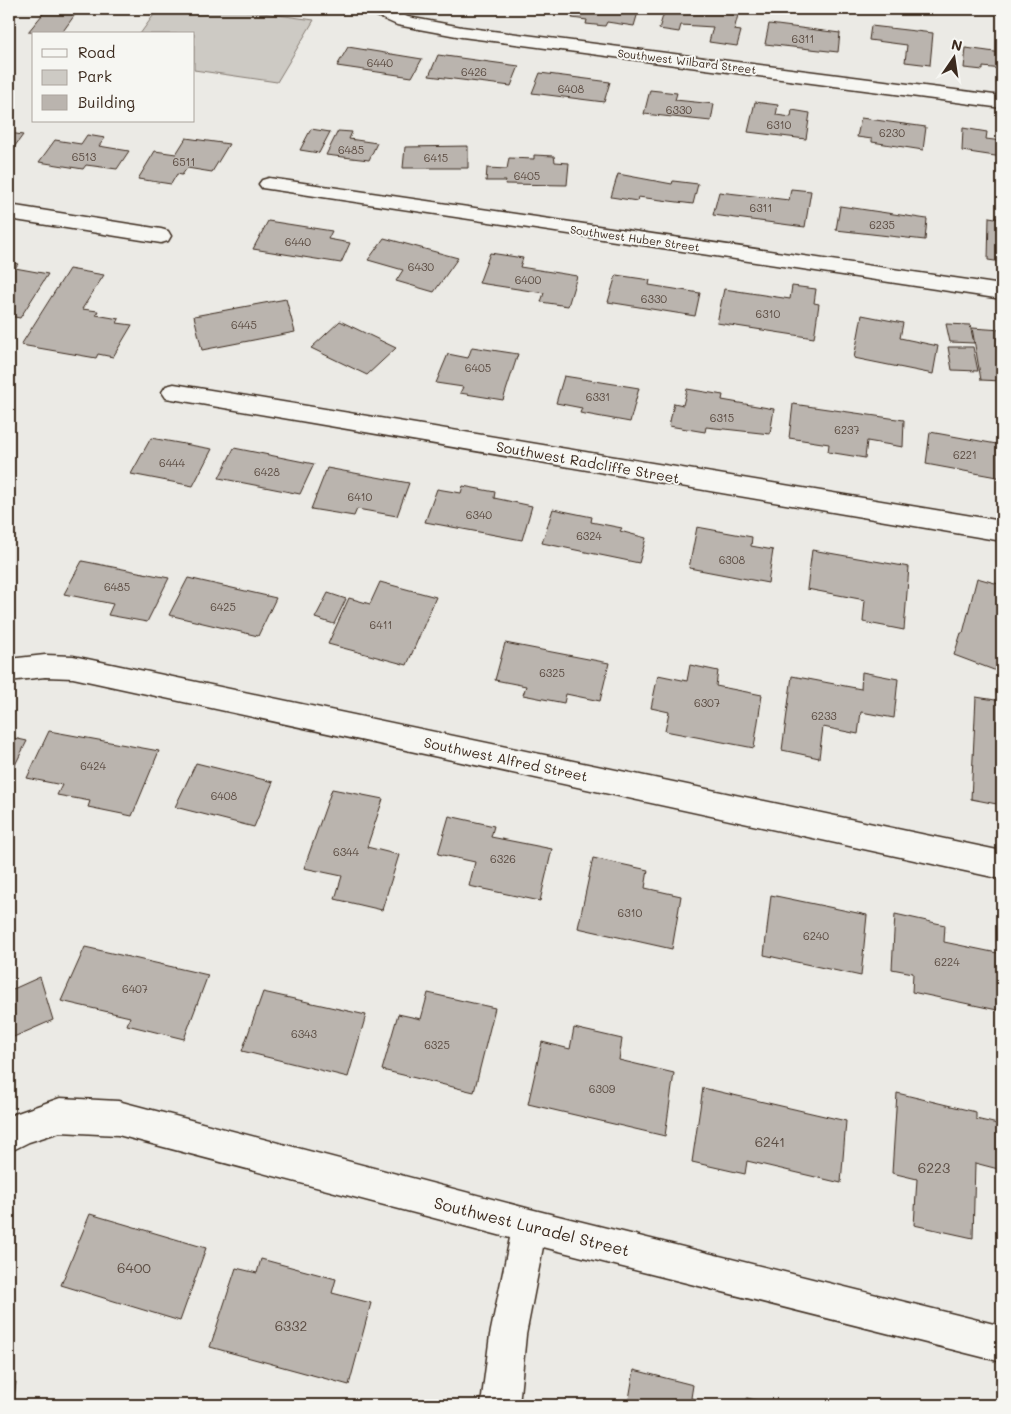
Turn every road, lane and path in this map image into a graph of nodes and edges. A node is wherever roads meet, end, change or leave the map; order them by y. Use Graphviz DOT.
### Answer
graph roads {
  1 [pos="376,9"];
  2 [pos="1002,102"];
  3 [pos="269,184"];
  4 [pos="9,212"];
  5 [pos="161,236"];
  6 [pos="1002,292"];
  7 [pos="174,392"];
  8 [pos="1002,531"];
  9 [pos="9,670"];
  10 [pos="1002,865"];
  11 [pos="9,1135"];
  12 [pos="530,1226"];
  13 [pos="1002,1344"];
  14 [pos="500,1405"];
  1 -- 2 [label="street, Southwest Wilbard Street"];
  3 -- 6 [label="street, Southwest Huber Street"];
  4 -- 5 [label="street"];
  7 -- 8 [label="street, Southwest Radcliffe Street"];
  9 -- 10 [label="street, Southwest Alfred Street"];
  11 -- 12 [label="street, Southwest Luradel Street"];
  12 -- 13 [label="street, Southwest Luradel Street"];
  12 -- 14 [label="street"];
}
